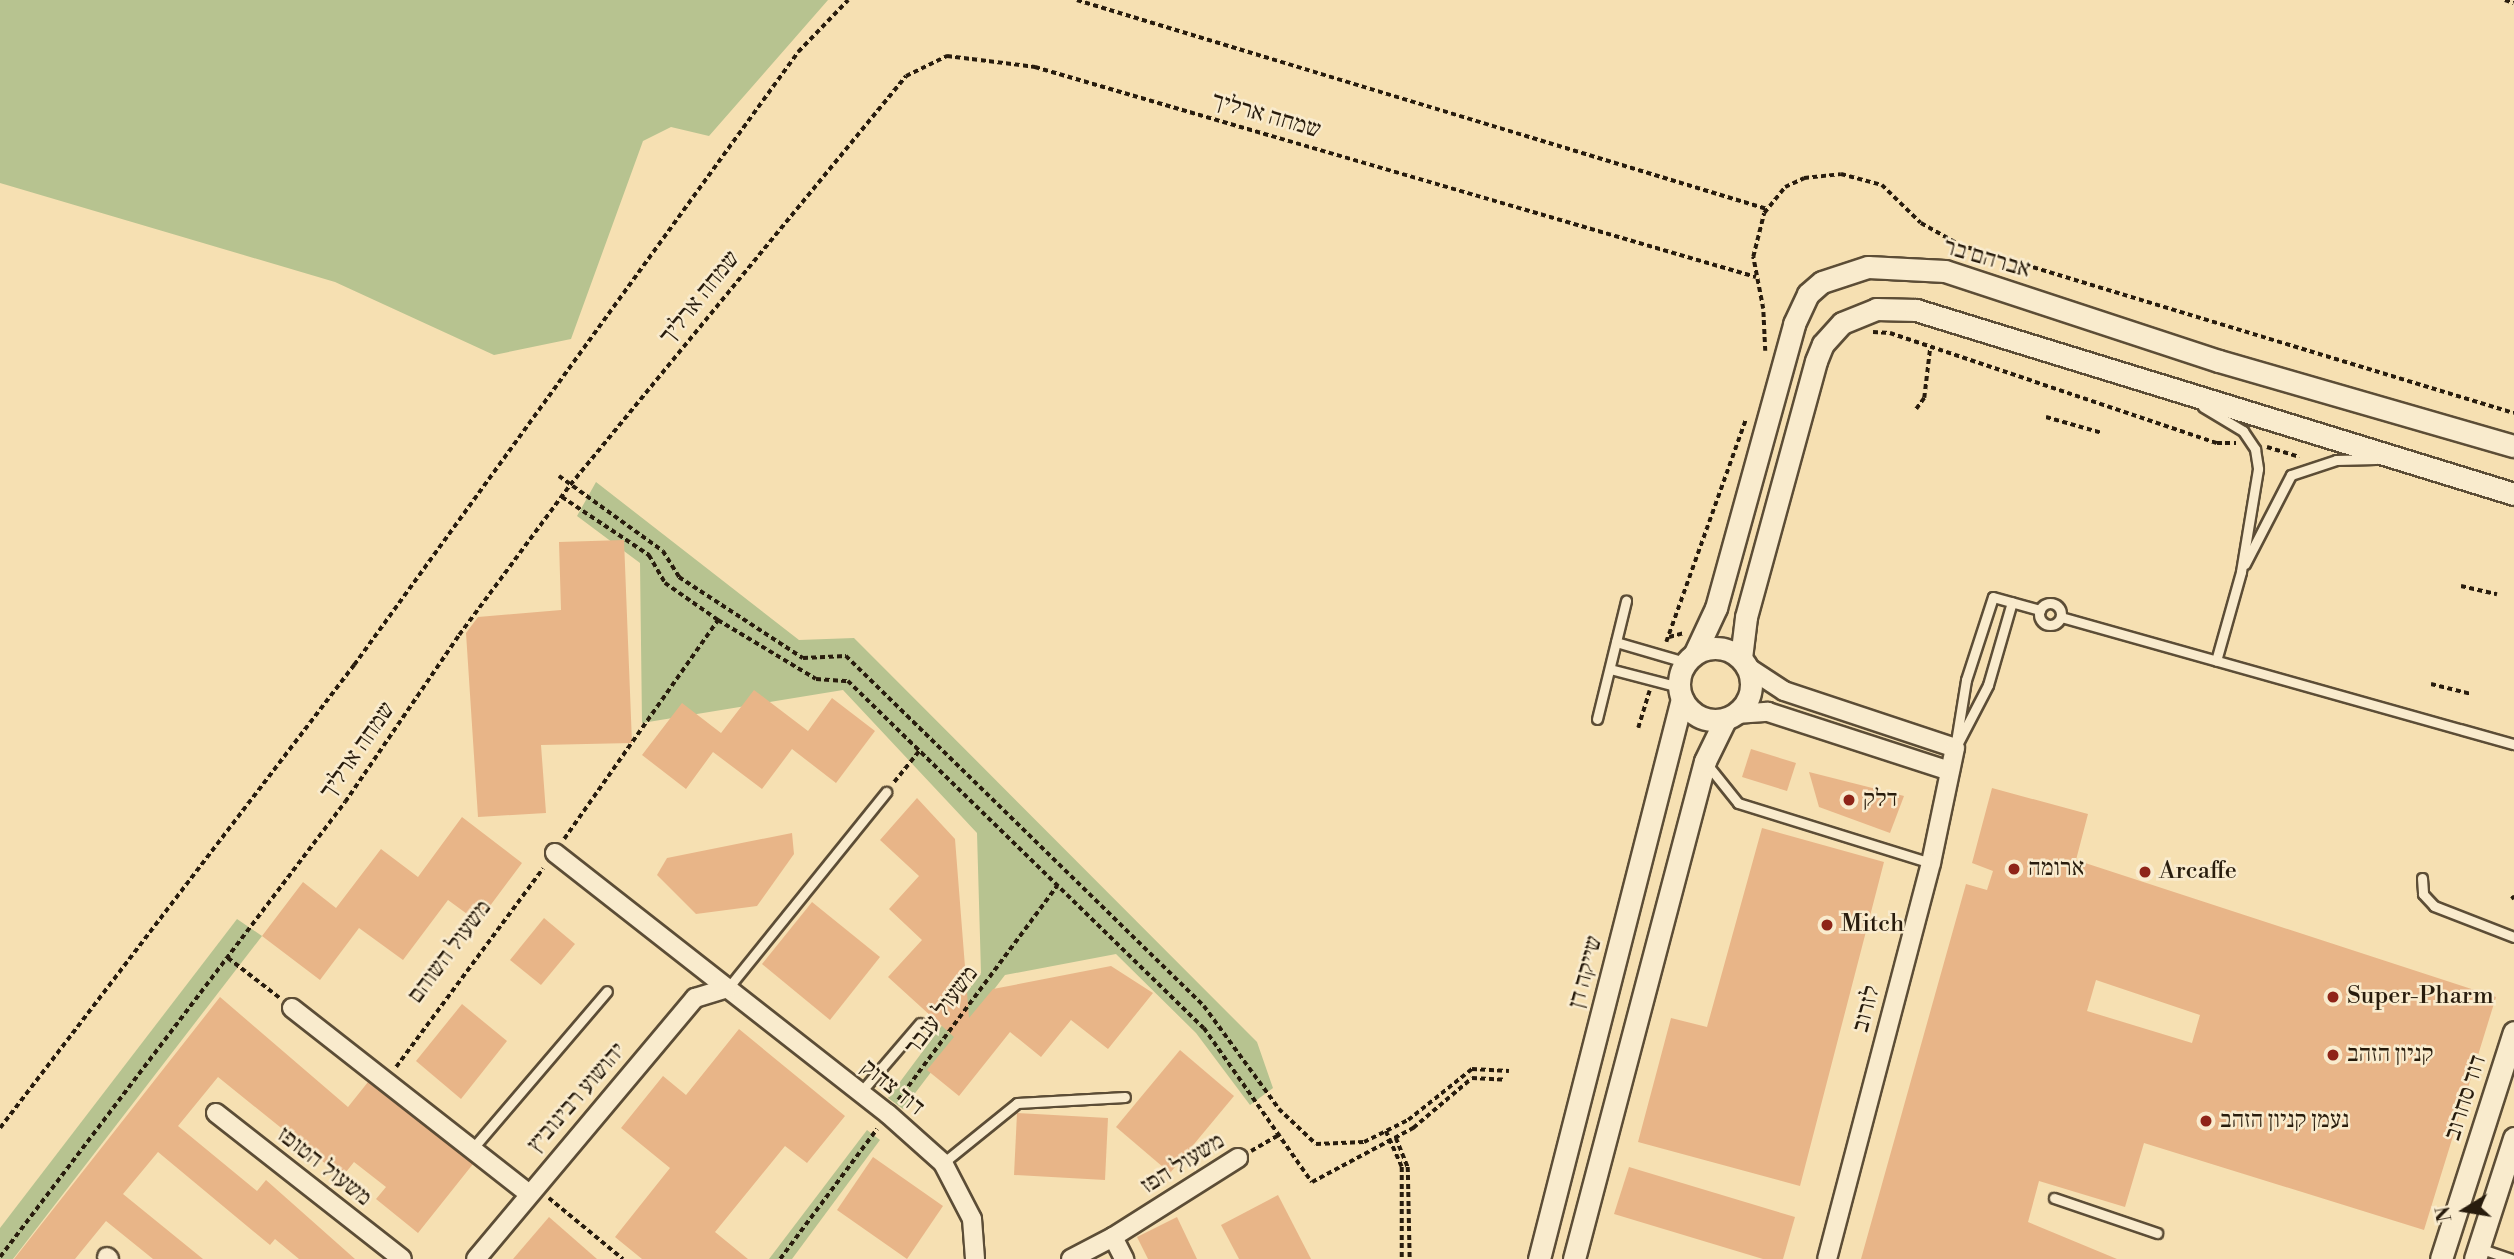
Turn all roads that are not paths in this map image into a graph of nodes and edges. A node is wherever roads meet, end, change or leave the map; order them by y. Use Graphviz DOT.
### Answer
graph roads {
  1 [pos="2171,390"];
  2 [pos="2514,446"];
  3 [pos="2393,460"];
  4 [pos="2514,494"];
  5 [pos="2241,572"];
  6 [pos="1626,601"];
  7 [pos="2011,602"];
  8 [pos="2040,610"];
  9 [pos="2061,617"];
  10 [pos="1616,642"];
  11 [pos="1690,658"];
  12 [pos="2216,661"];
  13 [pos="1745,663"];
  14 [pos="1610,669"];
  15 [pos="1680,693"];
  16 [pos="1730,717"];
  17 [pos="1597,719"];
  18 [pos="2514,744"];
  19 [pos="1955,748"];
  20 [pos="1705,761"];
  21 [pos="1950,771"];
  22 [pos="886,792"];
  23 [pos="555,853"];
  24 [pos="1931,863"];
  25 [pos="2422,878"];
  26 [pos="2514,937"];
  27 [pos="728,988"];
  28 [pos="607,991"];
  29 [pos="292,1008"];
  30 [pos="920,1023"];
  31 [pos="2514,1032"];
  32 [pos="860,1093"];
  33 [pos="1125,1097"];
  34 [pos="216,1113"];
  35 [pos="2514,1138"];
  36 [pos="473,1148"];
  37 [pos="1238,1158"];
  38 [pos="943,1163"];
  39 [pos="531,1189"];
  40 [pos="2054,1198"];
  41 [pos="2157,1233"];
  42 [pos="1113,1237"];
  43 [pos="975,1254"];
  44 [pos="2477,1254"];
  45 [pos="401,1259"];
  46 [pos="476,1259"];
  47 [pos="992,1259"];
  48 [pos="1071,1259"];
  49 [pos="1124,1259"];
  50 [pos="1539,1259"];
  51 [pos="1574,1259"];
  52 [pos="1827,1259"];
  53 [pos="2441,1259"];
  54 [pos="2511,1259"];
  1 -- 3 [label="street"];
  1 -- 5 [label="lane"];
  1 -- 13 [label="street"];
  2 -- 11 [label="street, אברהם בר"];
  3 -- 4 [label="street"];
  3 -- 5 [label="lane"];
  5 -- 12 [label="lane"];
  6 -- 10 [label="lane"];
  7 -- 8 [label="lane"];
  7 -- 19 [label="lane"];
  7 -- 19 [label="lane"];
  8 -- 9 [label="lane"];
  8 -- 9 [label="lane"];
  9 -- 12 [label="lane"];
  10 -- 11 [label="lane"];
  10 -- 14 [label="lane"];
  11 -- 13 [label="street"];
  11 -- 15 [label="street"];
  12 -- 18 [label="lane"];
  13 -- 16 [label="street"];
  13 -- 19 [label="street"];
  14 -- 15 [label="lane"];
  14 -- 17 [label="lane"];
  15 -- 16 [label="street"];
  15 -- 50 [label="street, שייקה דן"];
  16 -- 20 [label="street"];
  16 -- 21 [label="street"];
  19 -- 21 [label="street, לזרוב"];
  20 -- 24 [label="lane"];
  20 -- 51 [label="street"];
  21 -- 24 [label="street, לזרוב"];
  22 -- 27 [label="lane"];
  23 -- 27 [label="street, דוד צדוק"];
  24 -- 52 [label="street, לזרוב"];
  25 -- 26 [label="lane"];
  27 -- 32 [label="street, דוד צדוק"];
  27 -- 39 [label="street, יהושוע רבינוביץ"];
  28 -- 36 [label="lane"];
  29 -- 36 [label="street"];
  30 -- 32 [label="lane"];
  31 -- 53 [label="street, דוד סחרוב"];
  32 -- 38 [label="street, דוד צדוק"];
  33 -- 38 [label="lane"];
  34 -- 45 [label="street, משעול הטופז"];
  35 -- 44 [label="street"];
  36 -- 39 [label="street"];
  37 -- 42 [label="street, משעול הפז"];
  38 -- 43 [label="street, דוד צדוק"];
  39 -- 46 [label="street, יהושוע רבינוביץ"];
  40 -- 41 [label="lane"];
  42 -- 48 [label="street, משעול הפז"];
  42 -- 49 [label="street"];
  43 -- 47 [label="street"];
  44 -- 54 [label="lane"];
}
